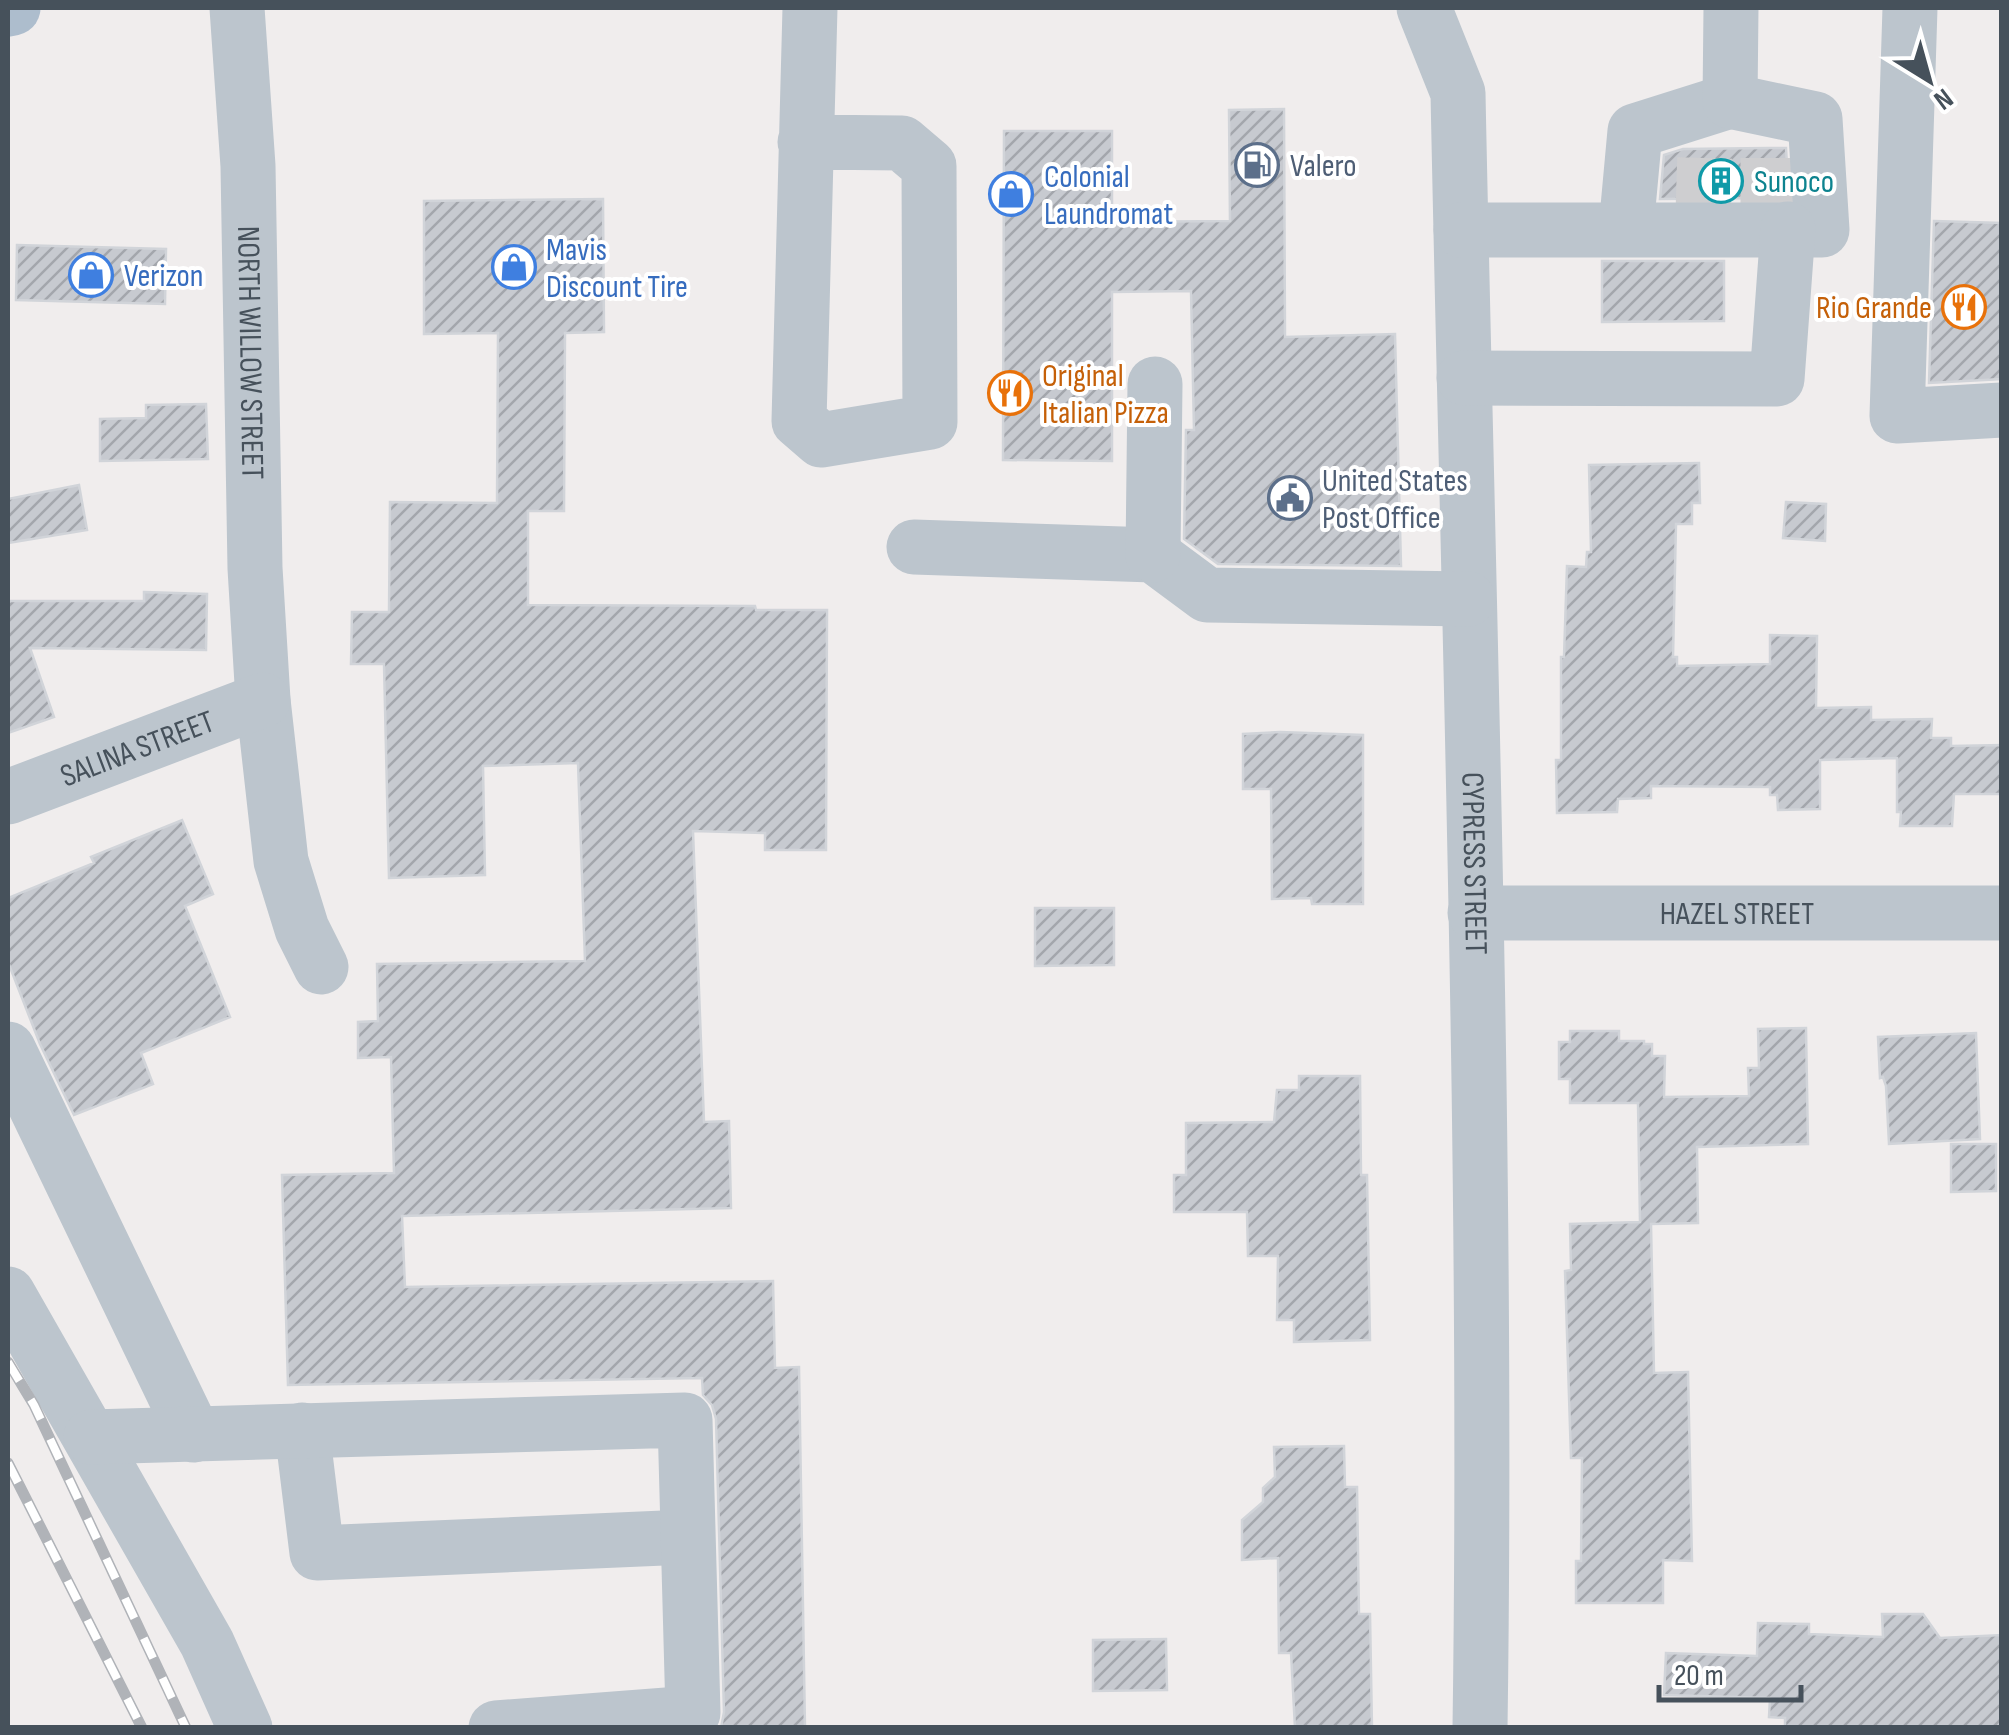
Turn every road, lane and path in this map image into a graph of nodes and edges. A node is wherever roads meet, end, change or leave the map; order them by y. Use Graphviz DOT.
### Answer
graph roads {
  1 [pos="237,8"];
  2 [pos="810,8"];
  3 [pos="1424,8"];
  4 [pos="1732,8"];
  5 [pos="1910,8"];
  6 [pos="1736,123"];
  7 [pos="806,142"];
  8 [pos="1774,224"];
  9 [pos="1626,229"];
  10 [pos="1461,230"];
  11 [pos="1464,378"];
  12 [pos="1155,384"];
  13 [pos="2002,410"];
  14 [pos="914,547"];
  15 [pos="1153,554"];
  16 [pos="1468,599"];
  17 [pos="263,700"];
  18 [pos="8,797"];
  19 [pos="1475,913"];
  20 [pos="2002,913"];
  21 [pos="321,967"];
  22 [pos="8,1049"];
  23 [pos="8,1294"];
  24 [pos="302,1430"];
  25 [pos="194,1434"];
  26 [pos="91,1437"];
  27 [pos="687,1537"];
  28 [pos="245,1728"];
  29 [pos="496,1728"];
  30 [pos="1480,1728"];
  1 -- 17 [label="street, NORTH WILLOW STREET"];
  2 -- 7 [label="street"];
  3 -- 10 [label="street, CYPRESS STREET"];
  4 -- 6 [label="street"];
  5 -- 13 [label="street"];
  6 -- 8 [label="street"];
  6 -- 9 [label="street"];
  7 -- 7 [label="street"];
  8 -- 9 [label="street"];
  8 -- 11 [label="street"];
  9 -- 10 [label="street"];
  10 -- 11 [label="street, CYPRESS STREET"];
  11 -- 16 [label="street, CYPRESS STREET"];
  12 -- 15 [label="street"];
  14 -- 15 [label="street"];
  15 -- 16 [label="street"];
  16 -- 19 [label="street, CYPRESS STREET"];
  17 -- 18 [label="street, SALINA STREET"];
  17 -- 21 [label="street, NORTH WILLOW STREET"];
  19 -- 20 [label="street, HAZEL STREET"];
  19 -- 30 [label="street, CYPRESS STREET"];
  22 -- 25 [label="street"];
  23 -- 26 [label="street"];
  24 -- 25 [label="street"];
  24 -- 27 [label="street"];
  24 -- 27 [label="street"];
  25 -- 26 [label="street"];
  26 -- 28 [label="street"];
  27 -- 29 [label="street"];
}
